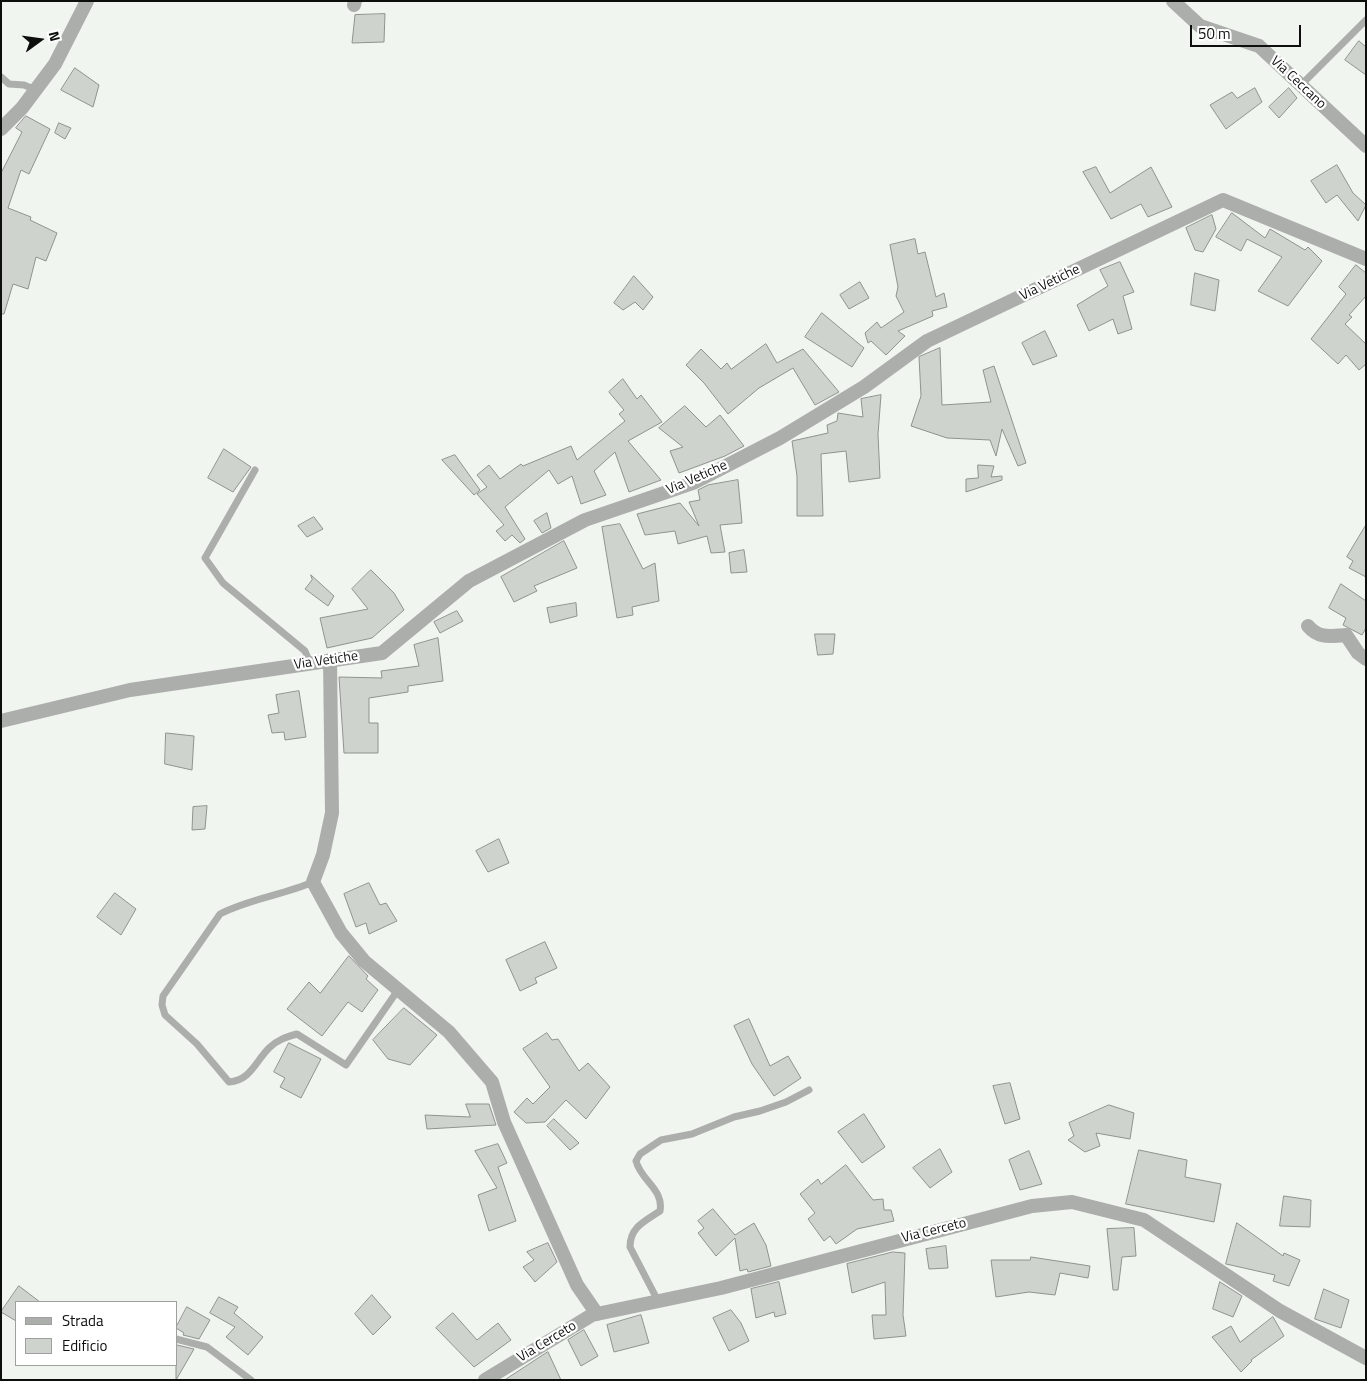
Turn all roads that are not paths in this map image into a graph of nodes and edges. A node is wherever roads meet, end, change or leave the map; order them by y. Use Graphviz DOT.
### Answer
graph roads {
  1 [pos="86,1"];
  2 [pos="1173,1"];
  3 [pos="1366,20"];
  4 [pos="1,77"];
  5 [pos="1301,85"];
  6 [pos="36,90"];
  7 [pos="1,129"];
  8 [pos="1366,146"];
  9 [pos="1366,259"];
  10 [pos="255,470"];
  11 [pos="1308,626"];
  12 [pos="1366,659"];
  13 [pos="330,660"];
  14 [pos="310,663"];
  15 [pos="1,721"];
  16 [pos="313,882"];
  17 [pos="398,990"];
  18 [pos="810,1090"];
  19 [pos="658,1301"];
  20 [pos="597,1314"];
  21 [pos="178,1340"];
  22 [pos="1366,1358"];
  23 [pos="251,1380"];
  24 [pos="485,1380"];
  1 -- 6 [label="street"];
  2 -- 5 [label="street, Via Ceccano"];
  3 -- 5 [label="lane"];
  4 -- 6 [label="lane"];
  5 -- 8 [label="street, Via Ceccano"];
  6 -- 7 [label="street"];
  9 -- 13 [label="street, Via Vetiche"];
  10 -- 14 [label="lane"];
  11 -- 12 [label="street"];
  13 -- 14 [label="street, Via Vetiche"];
  13 -- 16 [label="street"];
  14 -- 15 [label="street, Via Vetiche"];
  16 -- 17 [label="street"];
  16 -- 17 [label="lane"];
  17 -- 20 [label="street"];
  18 -- 19 [label="lane"];
  19 -- 20 [label="street, Via Cerceto"];
  19 -- 22 [label="street, Via Cerceto"];
  20 -- 24 [label="street, Via Cerceto"];
  21 -- 23 [label="lane"];
}
